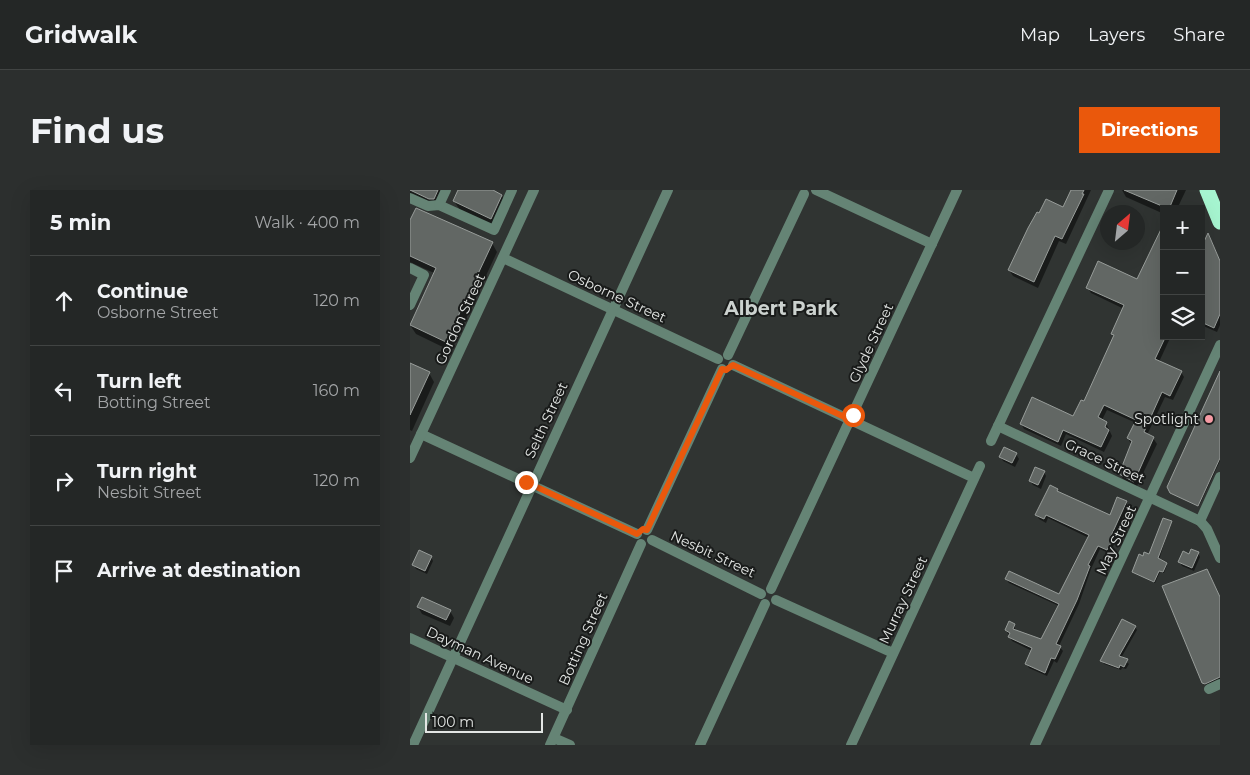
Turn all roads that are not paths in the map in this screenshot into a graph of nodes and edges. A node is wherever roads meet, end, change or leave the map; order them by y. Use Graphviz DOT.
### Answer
graph roads {
  1 [pos="446,190"];
  2 [pos="512,190"];
  3 [pos="534,190"];
  4 [pos="668,190"];
  5 [pos="815,190"];
  6 [pos="957,190"];
  7 [pos="1109,190"];
  8 [pos="1207,190"];
  9 [pos="802,192"];
  10 [pos="410,198"];
  11 [pos="439,205"];
  12 [pos="1220,222"];
  13 [pos="932,244"];
  14 [pos="503,258"];
  15 [pos="410,268"];
  16 [pos="410,305"];
  17 [pos="613,309"];
  18 [pos="1220,345"];
  19 [pos="728,355"];
  20 [pos="718,359"];
  21 [pos="733,365"];
  22 [pos="722,369"];
  23 [pos="851,420"];
  24 [pos="998,426"];
  25 [pos="421,434"];
  26 [pos="991,441"];
  27 [pos="410,458"];
  28 [pos="980,466"];
  29 [pos="974,478"];
  30 [pos="1220,478"];
  31 [pos="531,485"];
  32 [pos="1151,497"];
  33 [pos="1200,521"];
  34 [pos="647,530"];
  35 [pos="639,539"];
  36 [pos="652,540"];
  37 [pos="1220,558"];
  38 [pos="771,589"];
  39 [pos="761,594"];
  40 [pos="776,600"];
  41 [pos="765,604"];
  42 [pos="410,638"];
  43 [pos="893,653"];
  44 [pos="452,658"];
  45 [pos="1220,684"];
  46 [pos="1209,689"];
  47 [pos="567,710"];
  48 [pos="552,741"];
  49 [pos="413,745"];
  50 [pos="570,745"];
  51 [pos="700,745"];
  52 [pos="851,745"];
  53 [pos="1035,745"];
  1 -- 11 [label="street"];
  2 -- 11 [label="street"];
  3 -- 14 [label="street, Gordon Street"];
  4 -- 17 [label="street, Selth Street"];
  5 -- 9 [label="street"];
  5 -- 13 [label="street"];
  6 -- 13 [label="street, Glyde Street"];
  7 -- 24 [label="street"];
  8 -- 12 [label="highway"];
  9 -- 19 [label="street"];
  10 -- 11 [label="street"];
  13 -- 23 [label="street, Glyde Street"];
  14 -- 17 [label="street, Osborne Street"];
  14 -- 25 [label="street, Gordon Street"];
  15 -- 16 [label="street"];
  17 -- 20 [label="street, Osborne Street"];
  17 -- 31 [label="street, Selth Street"];
  18 -- 32 [label="street, May Street"];
  19 -- 20 [label="street"];
  19 -- 21 [label="street"];
  20 -- 22 [label="street"];
  21 -- 22 [label="street"];
  21 -- 23 [label="street"];
  22 -- 34 [label="street"];
  23 -- 29 [label="street"];
  23 -- 38 [label="street, Glyde Street"];
  24 -- 26 [label="street"];
  24 -- 32 [label="street, Grace Street"];
  25 -- 27 [label="street, Gordon Street"];
  25 -- 31 [label="street"];
  28 -- 29 [label="street, Murray Street"];
  29 -- 43 [label="street, Murray Street"];
  30 -- 33 [label="street"];
  31 -- 35 [label="street"];
  31 -- 44 [label="street, Selth Street"];
  32 -- 33 [label="street, Grace Street"];
  32 -- 53 [label="street, May Street"];
  33 -- 37 [label="street"];
  34 -- 35 [label="street"];
  34 -- 36 [label="street"];
  35 -- 36 [label="street"];
  35 -- 47 [label="street, Botting Street"];
  36 -- 39 [label="street, Nesbit Street"];
  38 -- 39 [label="street"];
  38 -- 40 [label="street"];
  39 -- 41 [label="street"];
  40 -- 41 [label="street"];
  40 -- 43 [label="street"];
  41 -- 51 [label="street"];
  42 -- 44 [label="street, Dayman Avenue"];
  43 -- 52 [label="street, Murray Street"];
  44 -- 47 [label="street, Dayman Avenue"];
  44 -- 49 [label="street, Selth Street"];
  45 -- 46 [label="street"];
  47 -- 48 [label="street, Botting Street"];
  48 -- 50 [label="street"];
}
